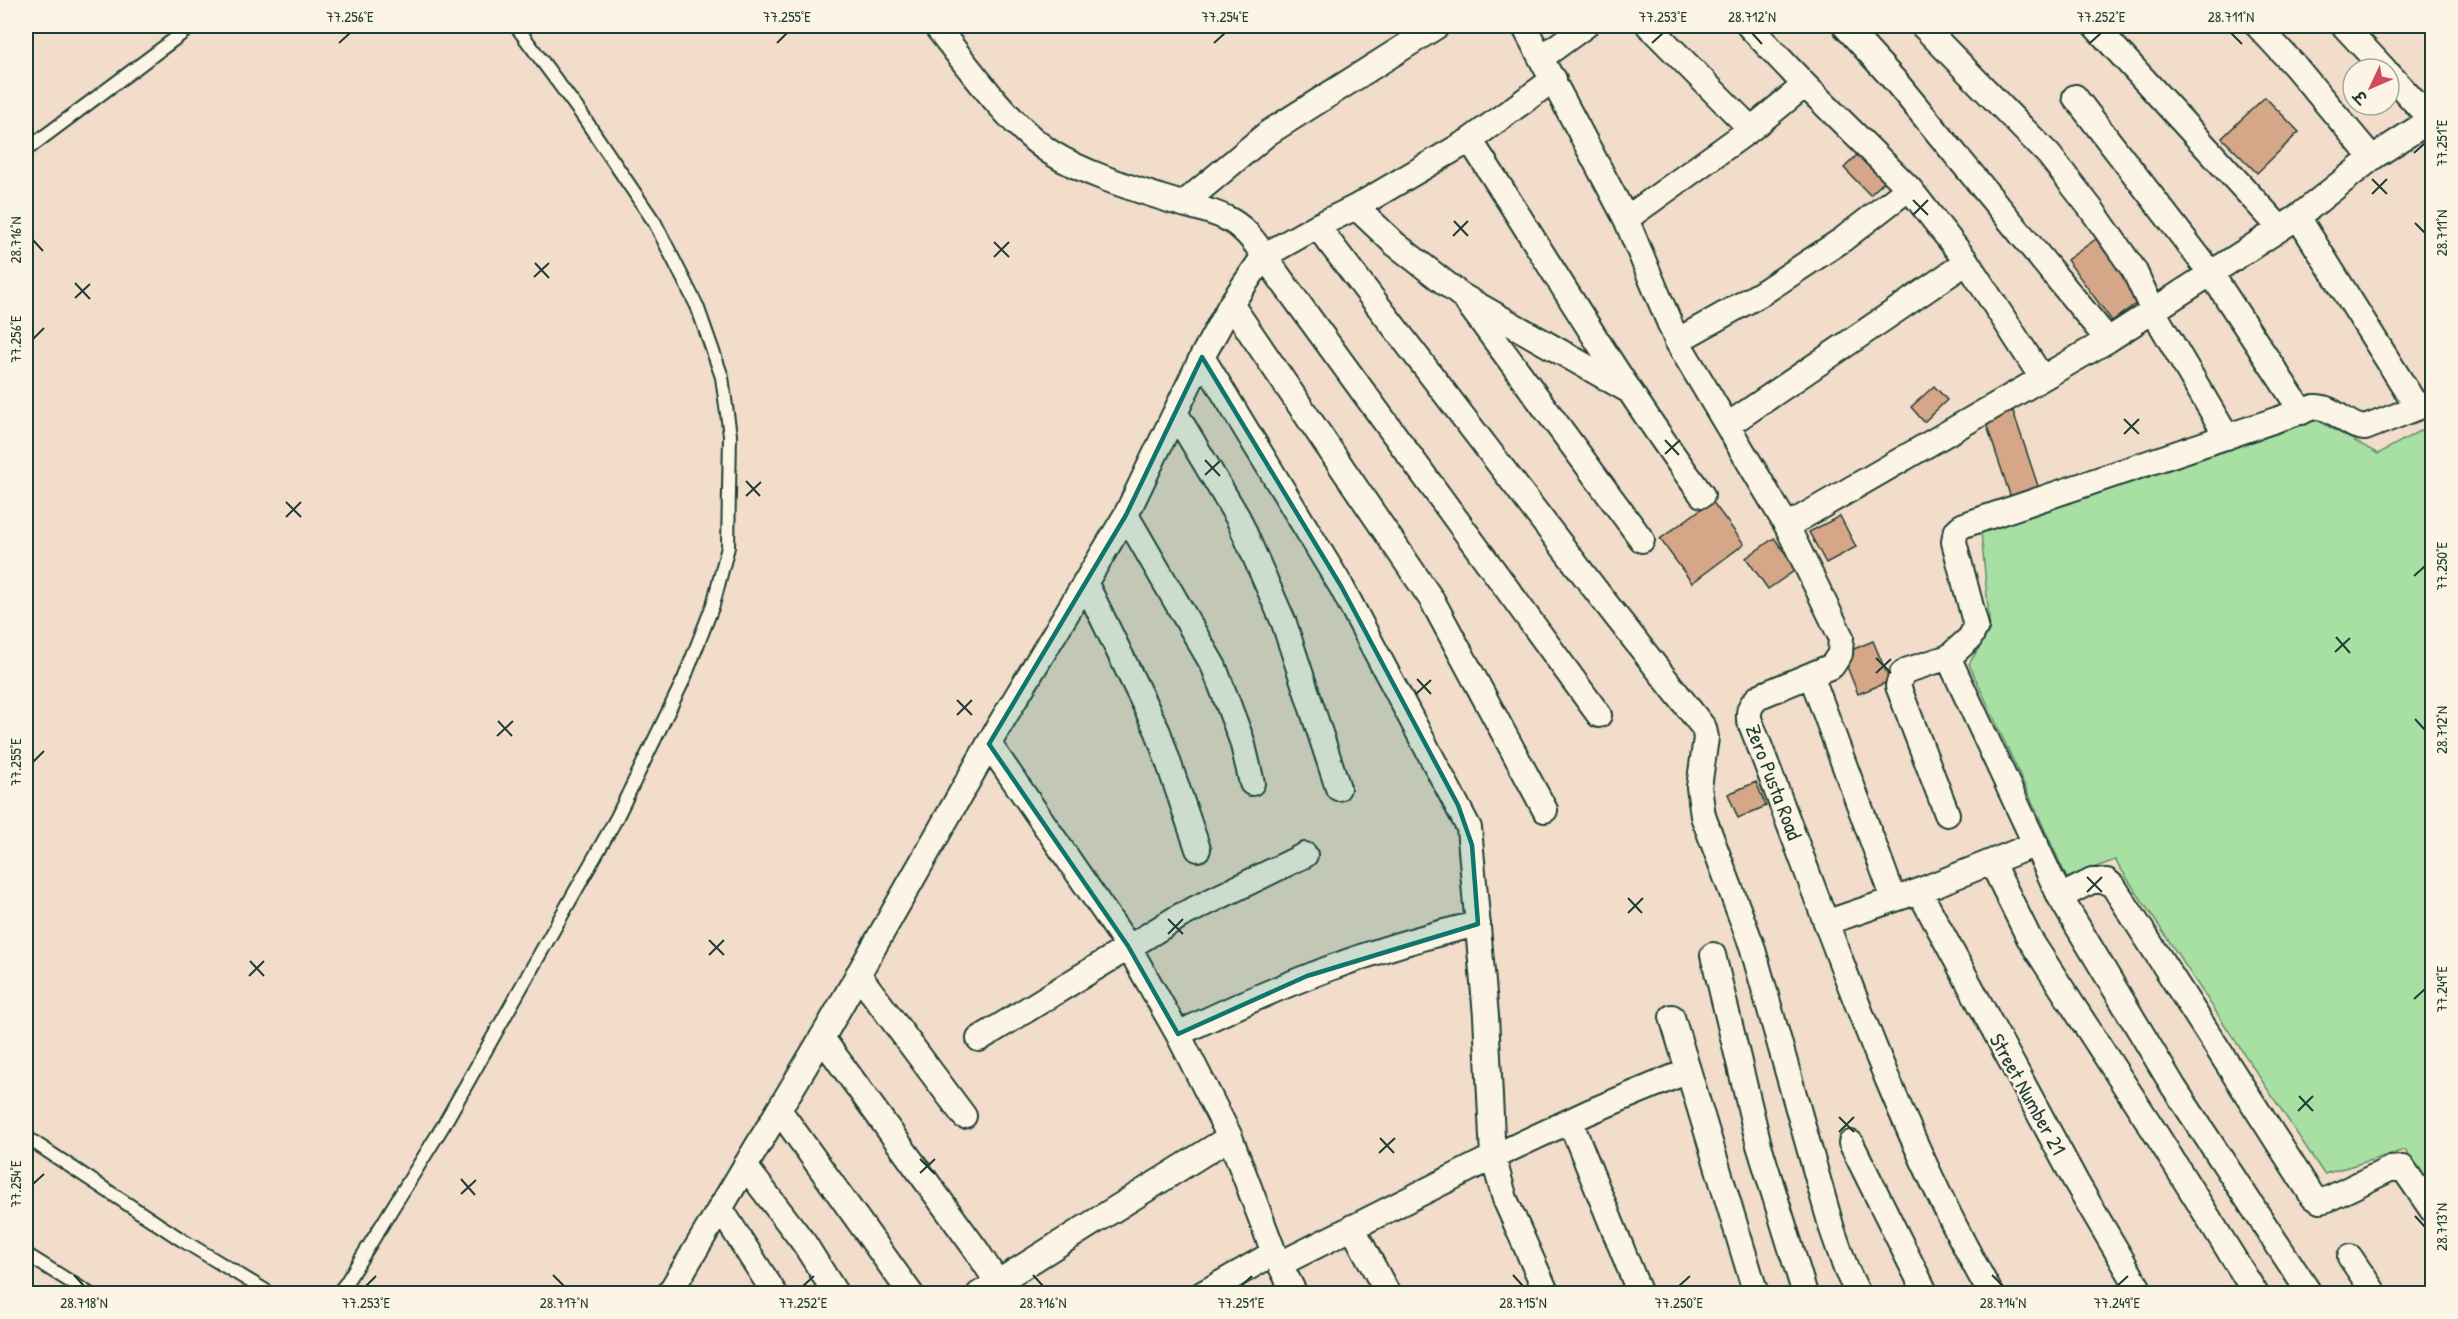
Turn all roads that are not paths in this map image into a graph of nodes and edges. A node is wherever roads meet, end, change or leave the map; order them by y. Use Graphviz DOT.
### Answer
graph roads {
  1 [pos="192,26"];
  2 [pos="516,26"];
  3 [pos="936,26"];
  4 [pos="1437,26"];
  5 [pos="1524,26"];
  6 [pos="1585,26"];
  7 [pos="1649,26"];
  8 [pos="1749,26"];
  9 [pos="1845,26"];
  10 [pos="1923,26"];
  11 [pos="2095,26"];
  12 [pos="2258,26"];
  13 [pos="2344,26"];
  14 [pos="2373,57"];
  15 [pos="1541,58"];
  16 [pos="1554,79"];
  17 [pos="1805,86"];
  18 [pos="2401,87"];
  19 [pos="2074,97"];
  20 [pos="2432,120"];
  21 [pos="1751,129"];
  22 [pos="1470,140"];
  23 [pos="26,150"];
  24 [pos="2372,158"];
  25 [pos="1909,188"];
  26 [pos="1183,204"];
  27 [pos="1356,207"];
  28 [pos="1626,219"];
  29 [pos="2289,223"];
  30 [pos="1317,225"];
  31 [pos="1264,256"];
  32 [pos="1967,262"];
  33 [pos="2210,272"];
  34 [pos="1462,296"];
  35 [pos="1231,304"];
  36 [pos="2153,311"];
  37 [pos="2108,340"];
  38 [pos="1677,341"];
  39 [pos="1202,357"];
  40 [pos="2042,378"];
  41 [pos="1628,390"];
  42 [pos="2425,405"];
  43 [pos="2302,412"];
  44 [pos="1176,414"];
  45 [pos="1728,425"];
  46 [pos="2227,436"];
  47 [pos="1702,495"];
  48 [pos="1126,515"];
  49 [pos="1787,526"];
  50 [pos="1642,540"];
  51 [pos="1085,582"];
  52 [pos="1949,657"];
  53 [pos="1811,675"];
  54 [pos="1599,715"];
  55 [pos="989,744"];
  56 [pos="1252,783"];
  57 [pos="1338,788"];
  58 [pos="1545,810"];
  59 [pos="1947,814"];
  60 [pos="2036,844"];
  61 [pos="1198,849"];
  62 [pos="1305,855"];
  63 [pos="1992,863"];
  64 [pos="1919,891"];
  65 [pos="2060,897"];
  66 [pos="1894,899"];
  67 [pos="1827,922"];
  68 [pos="1478,924"];
  69 [pos="1128,946"];
  70 [pos="1713,955"];
  71 [pos="858,974"];
  72 [pos="1672,1017"];
  73 [pos="1178,1034"];
  74 [pos="822,1038"];
  75 [pos="979,1039"];
  76 [pos="1688,1071"];
  77 [pos="779,1110"];
  78 [pos="964,1116"];
  79 [pos="1570,1120"];
  80 [pos="26,1137"];
  81 [pos="1230,1137"];
  82 [pos="1851,1143"];
  83 [pos="1493,1157"];
  84 [pos="745,1166"];
  85 [pos="720,1208"];
  86 [pos="2433,1210"];
  87 [pos="1352,1227"];
  88 [pos="26,1254"];
  89 [pos="2350,1257"];
  90 [pos="1277,1258"];
  91 [pos="988,1288"];
  92 [pos="90,1293"];
  93 [pos="272,1293"];
  94 [pos="337,1293"];
  95 [pos="669,1293"];
  96 [pos="775,1293"];
  97 [pos="836,1293"];
  98 [pos="911,1293"];
  99 [pos="1202,1293"];
  100 [pos="1295,1293"];
  101 [pos="1388,1293"];
  102 [pos="1547,1293"];
  103 [pos="1640,1293"];
  104 [pos="1755,1293"];
  105 [pos="1805,1293"];
  106 [pos="1858,1293"];
  107 [pos="1926,1293"];
  108 [pos="1991,1293"];
  109 [pos="2142,1293"];
  110 [pos="2256,1293"];
  111 [pos="2310,1293"];
  112 [pos="2375,1293"];
  1 -- 23 [label="lane"];
  2 -- 94 [label="lane"];
  3 -- 26 [label="street"];
  4 -- 26 [label="street"];
  5 -- 15 [label="street"];
  6 -- 15 [label="street"];
  7 -- 21 [label="street"];
  8 -- 17 [label="street"];
  9 -- 37 [label="street"];
  10 -- 36 [label="street"];
  11 -- 29 [label="street"];
  12 -- 24 [label="street"];
  13 -- 14 [label="street"];
  15 -- 16 [label="street"];
  16 -- 22 [label="street"];
  16 -- 28 [label="street"];
  17 -- 21 [label="street"];
  17 -- 25 [label="street"];
  18 -- 20 [label="street"];
  19 -- 33 [label="street"];
  20 -- 24 [label="street"];
  21 -- 28 [label="street"];
  22 -- 27 [label="street"];
  22 -- 41 [label="street"];
  24 -- 29 [label="street"];
  25 -- 32 [label="street"];
  25 -- 38 [label="street"];
  26 -- 31 [label="street"];
  27 -- 30 [label="street"];
  27 -- 34 [label="street"];
  28 -- 38 [label="street"];
  29 -- 33 [label="street"];
  29 -- 42 [label="street"];
  30 -- 31 [label="street"];
  30 -- 106 [label="street"];
  31 -- 35 [label="street"];
  31 -- 54 [label="street"];
  32 -- 40 [label="street"];
  32 -- 45 [label="street"];
  33 -- 36 [label="street"];
  33 -- 43 [label="street"];
  34 -- 41 [label="street"];
  34 -- 50 [label="street"];
  35 -- 39 [label="street"];
  35 -- 58 [label="street"];
  36 -- 37 [label="street"];
  36 -- 46 [label="street"];
  37 -- 40 [label="street"];
  38 -- 45 [label="street"];
  39 -- 44 [label="street"];
  39 -- 68 [label="street"];
  40 -- 49 [label="street"];
  41 -- 47 [label="street"];
  42 -- 43 [label="street"];
  43 -- 46 [label="street"];
  44 -- 48 [label="street"];
  44 -- 57 [label="street"];
  45 -- 49 [label="street"];
  46 -- 52 [label="street"];
  48 -- 51 [label="street"];
  48 -- 56 [label="street"];
  49 -- 53 [label="street"];
  51 -- 55 [label="street"];
  51 -- 61 [label="street"];
  52 -- 59 [label="street"];
  52 -- 60 [label="street"];
  53 -- 66 [label="street"];
  53 -- 67 [label="street, Zero Pusta Road"];
  55 -- 69 [label="street"];
  55 -- 71 [label="street"];
  60 -- 63 [label="street"];
  60 -- 65 [label="street"];
  62 -- 69 [label="street"];
  63 -- 64 [label="street"];
  63 -- 110 [label="street"];
  64 -- 66 [label="street"];
  64 -- 109 [label="street, Street Number 21"];
  65 -- 86 [label="street"];
  65 -- 111 [label="street"];
  66 -- 67 [label="street"];
  67 -- 108 [label="street"];
  68 -- 73 [label="street"];
  68 -- 83 [label="street"];
  69 -- 73 [label="street"];
  69 -- 75 [label="street"];
  70 -- 105 [label="street"];
  71 -- 74 [label="street"];
  71 -- 78 [label="street"];
  72 -- 76 [label="street"];
  73 -- 81 [label="street"];
  74 -- 77 [label="street"];
  74 -- 91 [label="street"];
  76 -- 79 [label="street"];
  76 -- 104 [label="street"];
  77 -- 84 [label="street"];
  77 -- 98 [label="street"];
  79 -- 83 [label="street"];
  79 -- 103 [label="street"];
  80 -- 93 [label="lane"];
  81 -- 90 [label="street"];
  81 -- 91 [label="street"];
  82 -- 107 [label="street"];
  83 -- 87 [label="street"];
  83 -- 102 [label="street"];
  84 -- 85 [label="street"];
  84 -- 97 [label="street"];
  85 -- 95 [label="street"];
  85 -- 96 [label="street"];
  87 -- 90 [label="street"];
  87 -- 101 [label="street"];
  88 -- 92 [label="lane"];
  89 -- 112 [label="street"];
  90 -- 99 [label="street"];
  90 -- 100 [label="street"];
}
